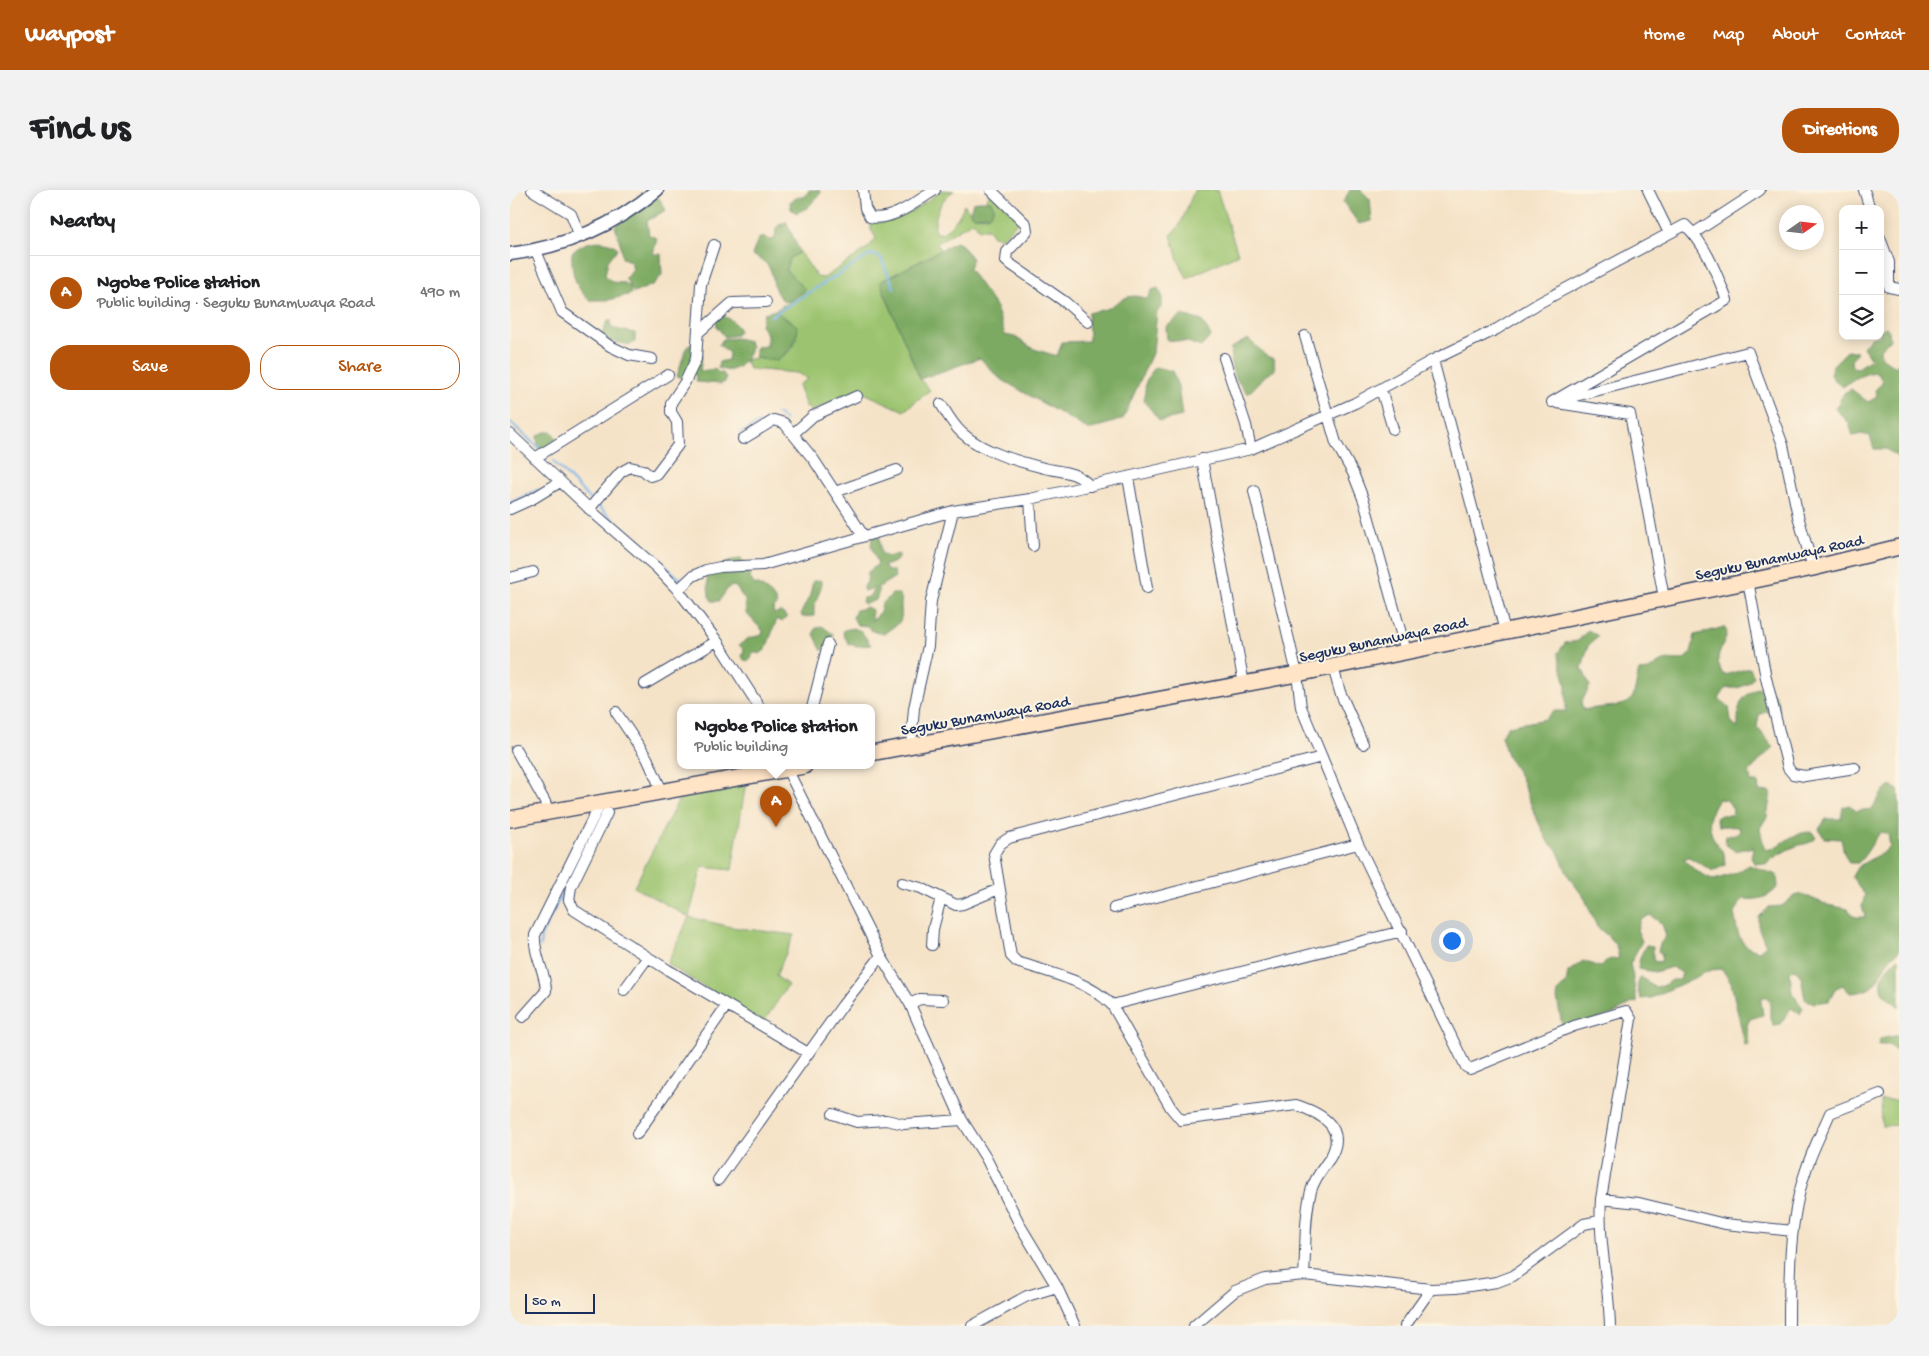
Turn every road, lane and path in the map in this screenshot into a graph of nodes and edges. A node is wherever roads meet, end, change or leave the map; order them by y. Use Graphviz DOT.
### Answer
graph roads {
  1 [pos="532,190"];
  2 [pos="657,190"];
  3 [pos="863,190"];
  4 [pos="935,190"];
  5 [pos="991,190"];
  6 [pos="1648,190"];
  7 [pos="1760,190"];
  8 [pos="1864,190"];
  9 [pos="1869,205"];
  10 [pos="1669,233"];
  11 [pos="1694,233"];
  12 [pos="580,236"];
  13 [pos="714,245"];
  14 [pos="1884,249"];
  15 [pos="536,251"];
  16 [pos="510,254"];
  17 [pos="1899,289"];
  18 [pos="766,302"];
  19 [pos="1088,322"];
  20 [pos="699,332"];
  21 [pos="1305,336"];
  22 [pos="652,358"];
  23 [pos="1224,358"];
  24 [pos="1433,360"];
  25 [pos="668,375"];
  26 [pos="1381,389"];
  27 [pos="857,396"];
  28 [pos="1552,402"];
  29 [pos="941,404"];
  30 [pos="1328,414"];
  31 [pos="1393,429"];
  32 [pos="510,434"];
  33 [pos="793,434"];
  34 [pos="743,439"];
  35 [pos="1251,449"];
  36 [pos="535,458"];
  37 [pos="1202,459"];
  38 [pos="897,470"];
  39 [pos="1128,477"];
  40 [pos="560,482"];
  41 [pos="1090,486"];
  42 [pos="1254,491"];
  43 [pos="835,492"];
  44 [pos="1030,499"];
  45 [pos="510,509"];
  46 [pos="589,509"];
  47 [pos="953,511"];
  48 [pos="863,535"];
  49 [pos="1033,546"];
  50 [pos="1899,547"];
  51 [pos="1813,568"];
  52 [pos="533,572"];
  53 [pos="510,578"];
  54 [pos="1748,581"];
  55 [pos="1147,588"];
  56 [pos="678,590"];
  57 [pos="1664,598"];
  58 [pos="1504,631"];
  59 [pos="718,640"];
  60 [pos="828,644"];
  61 [pos="1406,651"];
  62 [pos="1333,667"];
  63 [pos="1297,674"];
  64 [pos="645,684"];
  65 [pos="1244,684"];
  66 [pos="758,704"];
  67 [pos="813,704"];
  68 [pos="616,712"];
  69 [pos="1363,744"];
  70 [pos="911,745"];
  71 [pos="516,750"];
  72 [pos="875,752"];
  73 [pos="1322,757"];
  74 [pos="1855,768"];
  75 [pos="787,769"];
  76 [pos="662,791"];
  77 [pos="604,808"];
  78 [pos="547,812"];
  79 [pos="510,819"];
  80 [pos="1358,844"];
  81 [pos="902,883"];
  82 [pos="999,889"];
  83 [pos="941,898"];
  84 [pos="1114,908"];
  85 [pos="1402,931"];
  86 [pos="932,945"];
  87 [pos="881,956"];
  88 [pos="648,957"];
  89 [pos="624,990"];
  90 [pos="943,1000"];
  91 [pos="910,1004"];
  92 [pos="727,1005"];
  93 [pos="1112,1005"];
  94 [pos="523,1017"];
  95 [pos="808,1053"];
  96 [pos="1880,1094"];
  97 [pos="833,1114"];
  98 [pos="962,1120"];
  99 [pos="637,1134"];
  100 [pos="718,1180"];
  101 [pos="1601,1199"];
  102 [pos="1599,1221"];
  103 [pos="1794,1231"];
  104 [pos="1304,1275"];
  105 [pos="1057,1287"];
  106 [pos="1431,1289"];
  107 [pos="972,1326"];
  108 [pos="1075,1326"];
  109 [pos="1194,1326"];
  110 [pos="1405,1326"];
  111 [pos="1610,1326"];
  112 [pos="1789,1326"];
  1 -- 12 [label="street"];
  2 -- 12 [label="street"];
  3 -- 4 [label="street"];
  5 -- 19 [label="street"];
  6 -- 10 [label="street"];
  7 -- 11 [label="street"];
  8 -- 9 [label="street"];
  10 -- 11 [label="street"];
  10 -- 24 [label="street"];
  11 -- 28 [label="street"];
  12 -- 15 [label="street"];
  13 -- 20 [label="street"];
  14 -- 17 [label="street"];
  15 -- 16 [label="street"];
  15 -- 22 [label="street"];
  18 -- 20 [label="street"];
  20 -- 46 [label="street"];
  21 -- 30 [label="street"];
  23 -- 35 [label="street"];
  24 -- 26 [label="street"];
  24 -- 58 [label="street"];
  25 -- 36 [label="street"];
  26 -- 30 [label="street"];
  26 -- 31 [label="street"];
  27 -- 33 [label="street"];
  28 -- 51 [label="street"];
  28 -- 57 [label="street"];
  29 -- 41 [label="street"];
  30 -- 35 [label="street"];
  30 -- 61 [label="street"];
  32 -- 36 [label="street"];
  33 -- 34 [label="street"];
  33 -- 43 [label="street"];
  35 -- 37 [label="street"];
  36 -- 40 [label="street"];
  37 -- 39 [label="street"];
  37 -- 65 [label="street"];
  38 -- 43 [label="street"];
  39 -- 41 [label="street"];
  39 -- 55 [label="street"];
  40 -- 45 [label="street"];
  40 -- 46 [label="street"];
  41 -- 44 [label="street"];
  42 -- 63 [label="street"];
  43 -- 48 [label="street"];
  44 -- 47 [label="street"];
  44 -- 49 [label="street"];
  46 -- 56 [label="street"];
  47 -- 48 [label="street"];
  47 -- 70 [label="street"];
  48 -- 56 [label="street"];
  50 -- 51 [label="main road, Seguku Bunamwaya Road"];
  51 -- 54 [label="main road, Seguku Bunamwaya Road"];
  52 -- 53 [label="street"];
  54 -- 57 [label="main road, Seguku Bunamwaya Road"];
  54 -- 74 [label="street"];
  56 -- 59 [label="street"];
  57 -- 58 [label="main road, Seguku Bunamwaya Road"];
  58 -- 61 [label="main road, Seguku Bunamwaya Road"];
  59 -- 64 [label="street"];
  59 -- 66 [label="street"];
  60 -- 67 [label="street"];
  61 -- 62 [label="main road, Seguku Bunamwaya Road"];
  62 -- 63 [label="main road, Seguku Bunamwaya Road"];
  62 -- 69 [label="street"];
  63 -- 65 [label="main road, Seguku Bunamwaya Road"];
  63 -- 73 [label="street"];
  65 -- 70 [label="main road, Seguku Bunamwaya Road"];
  68 -- 76 [label="street"];
  70 -- 72 [label="main road, Seguku Bunamwaya Road"];
  71 -- 78 [label="street"];
  73 -- 80 [label="street"];
  73 -- 82 [label="street"];
  75 -- 76 [label="main road"];
  75 -- 87 [label="street"];
  76 -- 77 [label="main road"];
  77 -- 78 [label="main road"];
  77 -- 88 [label="street"];
  77 -- 94 [label="street"];
  78 -- 79 [label="main road"];
  80 -- 84 [label="street"];
  80 -- 85 [label="street"];
  81 -- 83 [label="street"];
  82 -- 83 [label="street"];
  82 -- 93 [label="street"];
  83 -- 86 [label="street"];
  85 -- 93 [label="street"];
  85 -- 101 [label="street"];
  87 -- 91 [label="street"];
  87 -- 95 [label="street"];
  88 -- 89 [label="street"];
  88 -- 92 [label="street"];
  90 -- 91 [label="street"];
  91 -- 98 [label="street"];
  92 -- 95 [label="street"];
  92 -- 99 [label="street"];
  93 -- 104 [label="street"];
  95 -- 100 [label="street"];
  96 -- 103 [label="street"];
  97 -- 98 [label="street"];
  98 -- 105 [label="street"];
  101 -- 102 [label="street"];
  101 -- 103 [label="street"];
  102 -- 106 [label="street"];
  102 -- 111 [label="street"];
  103 -- 112 [label="street"];
  104 -- 106 [label="street"];
  104 -- 109 [label="street"];
  105 -- 107 [label="street"];
  105 -- 108 [label="street"];
  106 -- 110 [label="street"];
}
